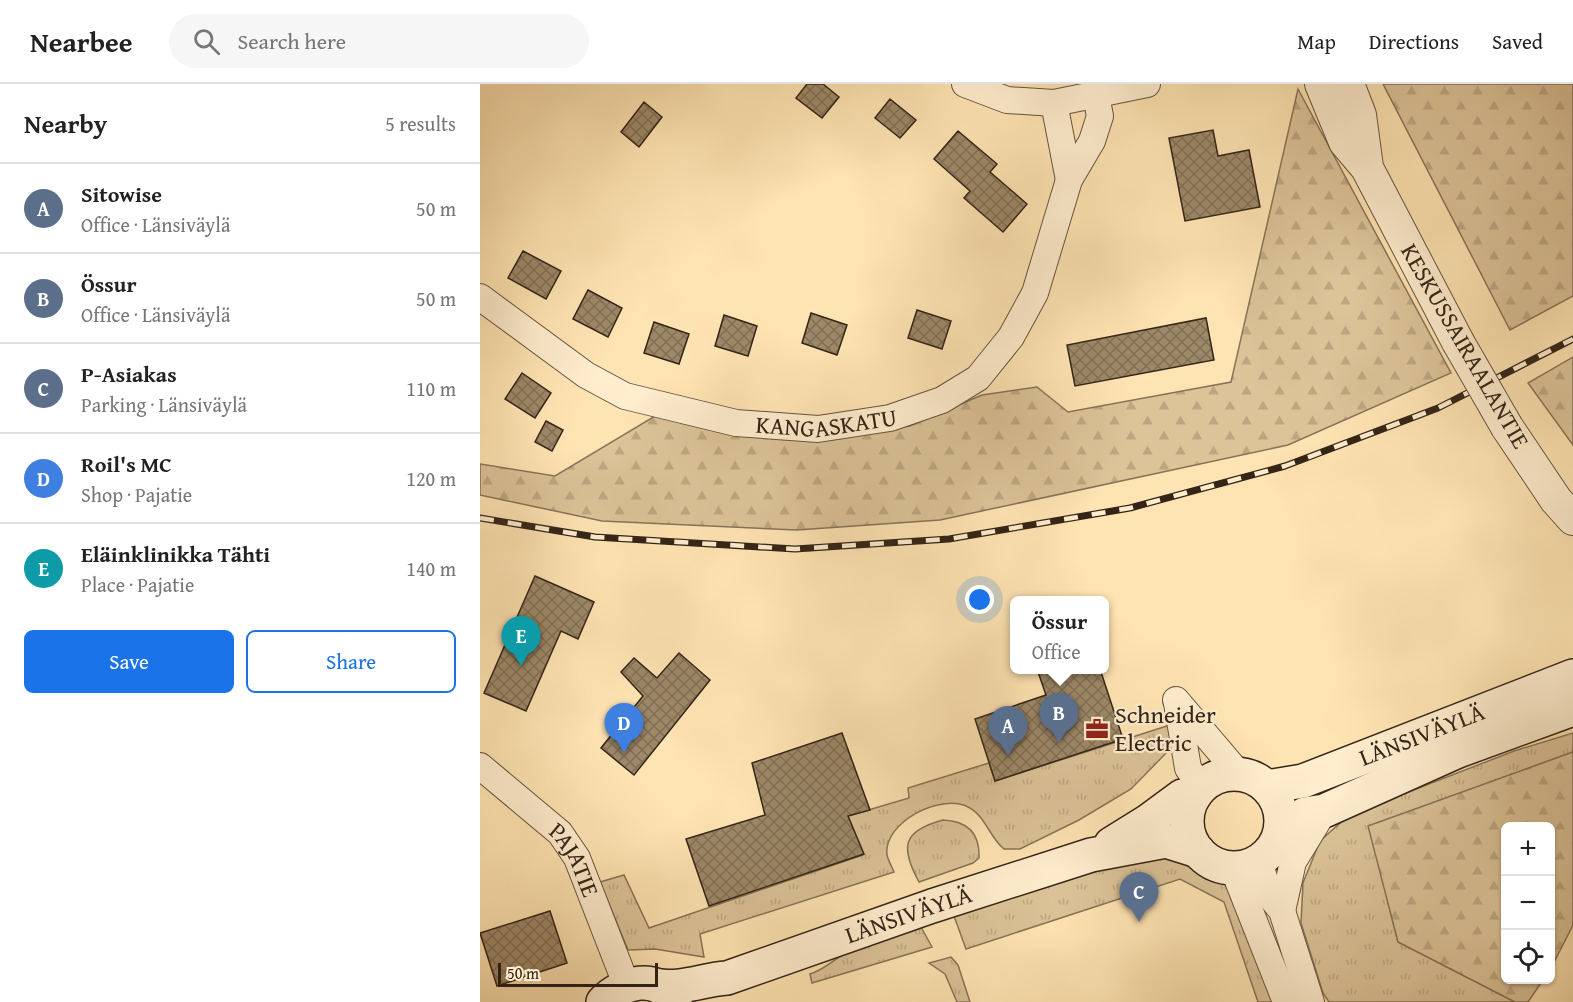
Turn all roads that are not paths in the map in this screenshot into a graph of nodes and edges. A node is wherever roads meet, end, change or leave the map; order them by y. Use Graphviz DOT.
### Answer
graph roads {
  1 [pos="965,84"];
  2 [pos="1147,84"];
  3 [pos="1321,84"];
  4 [pos="1348,84"];
  5 [pos="1096,96"];
  6 [pos="1054,103"];
  7 [pos="1367,168"];
  8 [pos="1069,180"];
  9 [pos="480,297"];
  10 [pos="1573,519"];
  11 [pos="1573,676"];
  12 [pos="1573,709"];
  13 [pos="1573,720"];
  14 [pos="1538,724"];
  15 [pos="480,766"];
  16 [pos="1253,781"];
  17 [pos="1198,791"];
  18 [pos="1324,811"];
  19 [pos="1281,827"];
  20 [pos="1198,851"];
  21 [pos="1091,855"];
  22 [pos="1246,864"];
  23 [pos="1282,911"];
  24 [pos="719,990"];
  25 [pos="614,993"];
  26 [pos="667,994"];
  27 [pos="1286,1002"];
  28 [pos="1311,1002"];
  1 -- 6 [label="street"];
  2 -- 5 [label="street"];
  3 -- 7 [label="street, KESKUSSAIRAALANTIE"];
  4 -- 7 [label="street, KESKUSSAIRAALANTIE"];
  5 -- 6 [label="street"];
  5 -- 8 [label="street, KANGASKATU"];
  6 -- 8 [label="street, KANGASKATU"];
  7 -- 10 [label="street, KESKUSSAIRAALANTIE, bridge"];
  8 -- 9 [label="street, KANGASKATU"];
  11 -- 16 [label="main road, LÄNSIVÄYLÄ"];
  12 -- 14 [label="main road, LÄNSIVÄYLÄ"];
  13 -- 14 [label="main road"];
  14 -- 18 [label="main road, LÄNSIVÄYLÄ"];
  15 -- 25 [label="street, PAJATIE"];
  16 -- 17 [label="main road"];
  16 -- 17 [label="street"];
  16 -- 19 [label="main road"];
  17 -- 20 [label="main road"];
  17 -- 21 [label="main road, LÄNSIVÄYLÄ"];
  18 -- 19 [label="main road, LÄNSIVÄYLÄ"];
  18 -- 23 [label="street"];
  19 -- 22 [label="main road"];
  20 -- 21 [label="main road, LÄNSIVÄYLÄ"];
  20 -- 22 [label="main road"];
  21 -- 24 [label="main road, LÄNSIVÄYLÄ"];
  22 -- 23 [label="street"];
  22 -- 27 [label="street"];
  23 -- 28 [label="street"];
  24 -- 26 [label="main road, LÄNSIVÄYLÄ"];
  25 -- 26 [label="main road, LÄNSIVÄYLÄ"];
}
